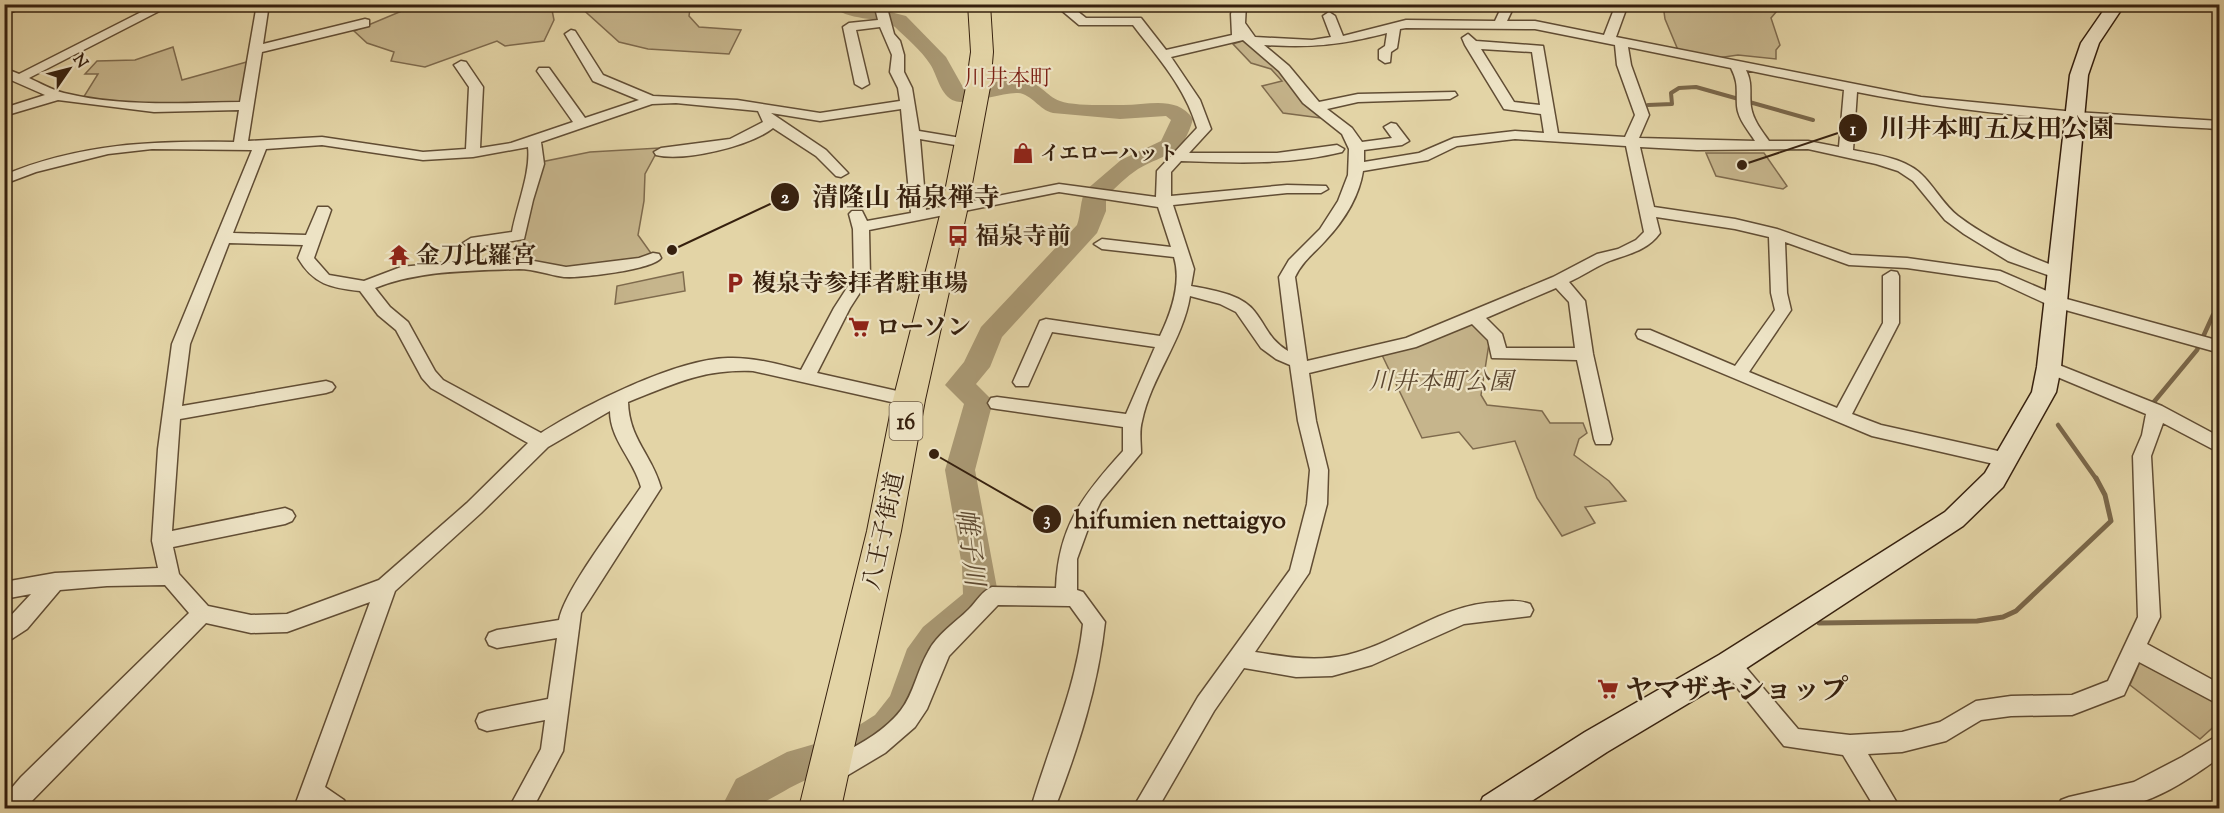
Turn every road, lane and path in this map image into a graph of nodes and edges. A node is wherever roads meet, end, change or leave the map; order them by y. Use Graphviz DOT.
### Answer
graph roads {
  1 [pos="13,4"];
  2 [pos="167,4"];
  3 [pos="263,4"];
  4 [pos="979,4"];
  5 [pos="1060,4"];
  6 [pos="1240,4"];
  7 [pos="1509,4"];
  8 [pos="1622,4"];
  9 [pos="2117,4"];
  10 [pos="4,9"];
  11 [pos="882,14"];
  12 [pos="1329,16"];
  13 [pos="365,23"];
  14 [pos="1500,23"];
  15 [pos="1464,24"];
  16 [pos="1241,27"];
  17 [pos="1394,28"];
  18 [pos="570,34"];
  19 [pos="1615,40"];
  20 [pos="1251,41"];
  21 [pos="1339,41"];
  22 [pos="1470,45"];
  23 [pos="256,50"];
  24 [pos="1161,55"];
  25 [pos="1385,59"];
  26 [pos="1736,64"];
  27 [pos="461,65"];
  28 [pos="544,71"];
  29 [pos="4,72"];
  30 [pos="18,79"];
  31 [pos="862,84"];
  32 [pos="1851,86"];
  33 [pos="1450,95"];
  34 [pos="58,96"];
  35 [pos="651,100"];
  36 [pos="907,104"];
  37 [pos="246,106"];
  38 [pos="759,107"];
  39 [pos="1316,107"];
  40 [pos="1547,110"];
  41 [pos="4,112"];
  42 [pos="2075,116"];
  43 [pos="772,121"];
  44 [pos="582,124"];
  45 [pos="2220,125"];
  46 [pos="1391,127"];
  47 [pos="912,134"];
  48 [pos="1552,137"];
  49 [pos="534,141"];
  50 [pos="968,143"];
  51 [pos="1632,143"];
  52 [pos="261,144"];
  53 [pos="240,146"];
  54 [pos="1765,146"];
  55 [pos="1356,147"];
  56 [pos="1337,149"];
  57 [pos="661,152"];
  58 [pos="1846,152"];
  59 [pos="473,153"];
  60 [pos="1177,157"];
  61 [pos="1356,168"];
  62 [pos="841,173"];
  63 [pos="4,180"];
  64 [pos="1321,189"];
  65 [pos="1163,199"];
  66 [pos="323,210"];
  67 [pos="954,211"];
  68 [pos="1647,211"];
  69 [pos="919,216"];
  70 [pos="1777,234"];
  71 [pos="225,238"];
  72 [pos="312,240"];
  73 [pos="471,243"];
  74 [pos="1102,244"];
  75 [pos="1182,253"];
  76 [pos="653,258"];
  77 [pos="2059,274"];
  78 [pos="1891,276"];
  79 [pos="1559,281"];
  80 [pos="365,286"];
  81 [pos="1182,289"];
  82 [pos="2057,302"];
  83 [pos="1474,316"];
  84 [pos="1644,334"];
  85 [pos="1165,343"];
  86 [pos="2220,347"];
  87 [pos="1584,354"];
  88 [pos="1298,365"];
  89 [pos="2049,367"];
  90 [pos="1738,374"];
  91 [pos="806,376"];
  92 [pos="1022,382"];
  93 [pos="326,387"];
  94 [pos="619,399"];
  95 [pos="909,400"];
  96 [pos="997,403"];
  97 [pos="2156,411"];
  98 [pos="172,414"];
  99 [pos="1841,417"];
  100 [pos="1132,422"];
  101 [pos="1603,439"];
  102 [pos="541,442"];
  103 [pos="2220,446"];
  104 [pos="2007,460"];
  105 [pos="285,516"];
  106 [pos="162,541"];
  107 [pos="170,577"];
  108 [pos="55,581"];
  109 [pos="386,586"];
  110 [pos="4,591"];
  111 [pos="1066,597"];
  112 [pos="1523,610"];
  113 [pos="202,613"];
  114 [pos="569,627"];
  115 [pos="4,635"];
  116 [pos="497,639"];
  117 [pos="2134,648"];
  118 [pos="1237,658"];
  119 [pos="1729,664"];
  120 [pos="2220,694"];
  121 [pos="560,707"];
  122 [pos="487,720"];
  123 [pos="2220,744"];
  124 [pos="1850,746"];
  125 [pos="828,772"];
  126 [pos="308,803"];
  127 [pos="10,808"];
  128 [pos="336,808"];
  129 [pos="521,808"];
  130 [pos="1043,808"];
  131 [pos="1145,808"];
  132 [pos="1494,808"];
  133 [pos="1888,808"];
  134 [pos="2069,808"];
  1 -- 10 [label="highway"];
  2 -- 30 [label="street"];
  3 -- 23 [label="street"];
  4 -- 50 [label="highway, 八王子街道 / 16"];
  5 -- 24 [label="street"];
  6 -- 16 [label="street"];
  7 -- 14 [label="street"];
  8 -- 19 [label="street"];
  9 -- 42 [label="street"];
  11 -- 31 [label="street"];
  11 -- 36 [label="street"];
  12 -- 21 [label="street"];
  13 -- 23 [label="street"];
  14 -- 15 [label="street"];
  14 -- 19 [label="street"];
  15 -- 17 [label="street"];
  15 -- 22 [label="street"];
  16 -- 20 [label="street"];
  16 -- 24 [label="street"];
  17 -- 21 [label="street"];
  17 -- 25 [label="street"];
  18 -- 35 [label="street"];
  19 -- 26 [label="street"];
  19 -- 51 [label="street"];
  20 -- 21 [label="street"];
  20 -- 39 [label="street"];
  22 -- 40 [label="street"];
  22 -- 40 [label="street"];
  23 -- 37 [label="street"];
  24 -- 60 [label="street"];
  26 -- 32 [label="street"];
  26 -- 54 [label="street"];
  27 -- 59 [label="street"];
  28 -- 44 [label="street"];
  29 -- 30 [label="street"];
  30 -- 34 [label="street"];
  32 -- 42 [label="street"];
  32 -- 58 [label="street"];
  33 -- 39 [label="street"];
  34 -- 37 [label="street"];
  34 -- 41 [label="street"];
  35 -- 38 [label="street"];
  35 -- 44 [label="street"];
  36 -- 38 [label="street"];
  36 -- 47 [label="street"];
  37 -- 53 [label="street"];
  38 -- 43 [label="street"];
  39 -- 55 [label="street"];
  40 -- 48 [label="street"];
  42 -- 45 [label="street"];
  42 -- 77 [label="street"];
  43 -- 57 [label="street"];
  43 -- 62 [label="street"];
  44 -- 49 [label="street"];
  46 -- 55 [label="street"];
  47 -- 50 [label="street"];
  47 -- 69 [label="street"];
  48 -- 51 [label="street"];
  48 -- 61 [label="street"];
  49 -- 59 [label="street"];
  49 -- 73 [label="street"];
  50 -- 67 [label="highway, 八王子街道 / 16"];
  51 -- 54 [label="street"];
  51 -- 68 [label="street"];
  52 -- 53 [label="street"];
  52 -- 59 [label="street"];
  52 -- 71 [label="street"];
  53 -- 63 [label="street"];
  54 -- 58 [label="street"];
  55 -- 61 [label="street"];
  56 -- 60 [label="street"];
  58 -- 77 [label="street"];
  60 -- 65 [label="street"];
  61 -- 88 [label="street"];
  64 -- 65 [label="street"];
  65 -- 67 [label="street"];
  65 -- 75 [label="street"];
  66 -- 72 [label="street"];
  67 -- 69 [label="street"];
  67 -- 95 [label="highway, 八王子街道 / 16"];
  68 -- 70 [label="street"];
  68 -- 79 [label="street"];
  69 -- 91 [label="street"];
  70 -- 82 [label="street"];
  70 -- 90 [label="street"];
  71 -- 72 [label="street"];
  71 -- 98 [label="street"];
  72 -- 80 [label="street"];
  74 -- 75 [label="street"];
  75 -- 81 [label="street"];
  76 -- 80 [label="street"];
  77 -- 82 [label="street"];
  78 -- 99 [label="street"];
  79 -- 83 [label="street"];
  79 -- 87 [label="street"];
  80 -- 102 [label="street"];
  81 -- 85 [label="street"];
  81 -- 88 [label="street"];
  82 -- 86 [label="street"];
  82 -- 89 [label="street"];
  83 -- 87 [label="street"];
  83 -- 88 [label="street"];
  84 -- 90 [label="street"];
  85 -- 92 [label="street"];
  85 -- 100 [label="street"];
  87 -- 101 [label="street"];
  88 -- 118 [label="street"];
  89 -- 97 [label="street"];
  89 -- 104 [label="street"];
  90 -- 99 [label="street"];
  91 -- 94 [label="street"];
  91 -- 95 [label="street"];
  93 -- 98 [label="street"];
  94 -- 102 [label="street"];
  94 -- 114 [label="street"];
  95 -- 125 [label="highway, 八王子街道 / 16"];
  96 -- 100 [label="street"];
  97 -- 103 [label="street"];
  97 -- 117 [label="street"];
  98 -- 106 [label="street"];
  99 -- 104 [label="street"];
  100 -- 111 [label="street"];
  102 -- 109 [label="street"];
  104 -- 119 [label="street"];
  105 -- 106 [label="street"];
  106 -- 107 [label="street"];
  107 -- 108 [label="street"];
  107 -- 113 [label="street"];
  108 -- 110 [label="street"];
  108 -- 115 [label="street"];
  109 -- 113 [label="street"];
  109 -- 126 [label="street"];
  111 -- 125 [label="street"];
  111 -- 130 [label="street"];
  112 -- 118 [label="street"];
  113 -- 127 [label="street"];
  114 -- 116 [label="street"];
  114 -- 121 [label="street"];
  117 -- 120 [label="street"];
  117 -- 124 [label="street"];
  118 -- 131 [label="street"];
  119 -- 124 [label="street"];
  119 -- 132 [label="street"];
  121 -- 122 [label="street"];
  121 -- 129 [label="street"];
  123 -- 134 [label="street"];
  124 -- 133 [label="street"];
  126 -- 128 [label="street"];
}
